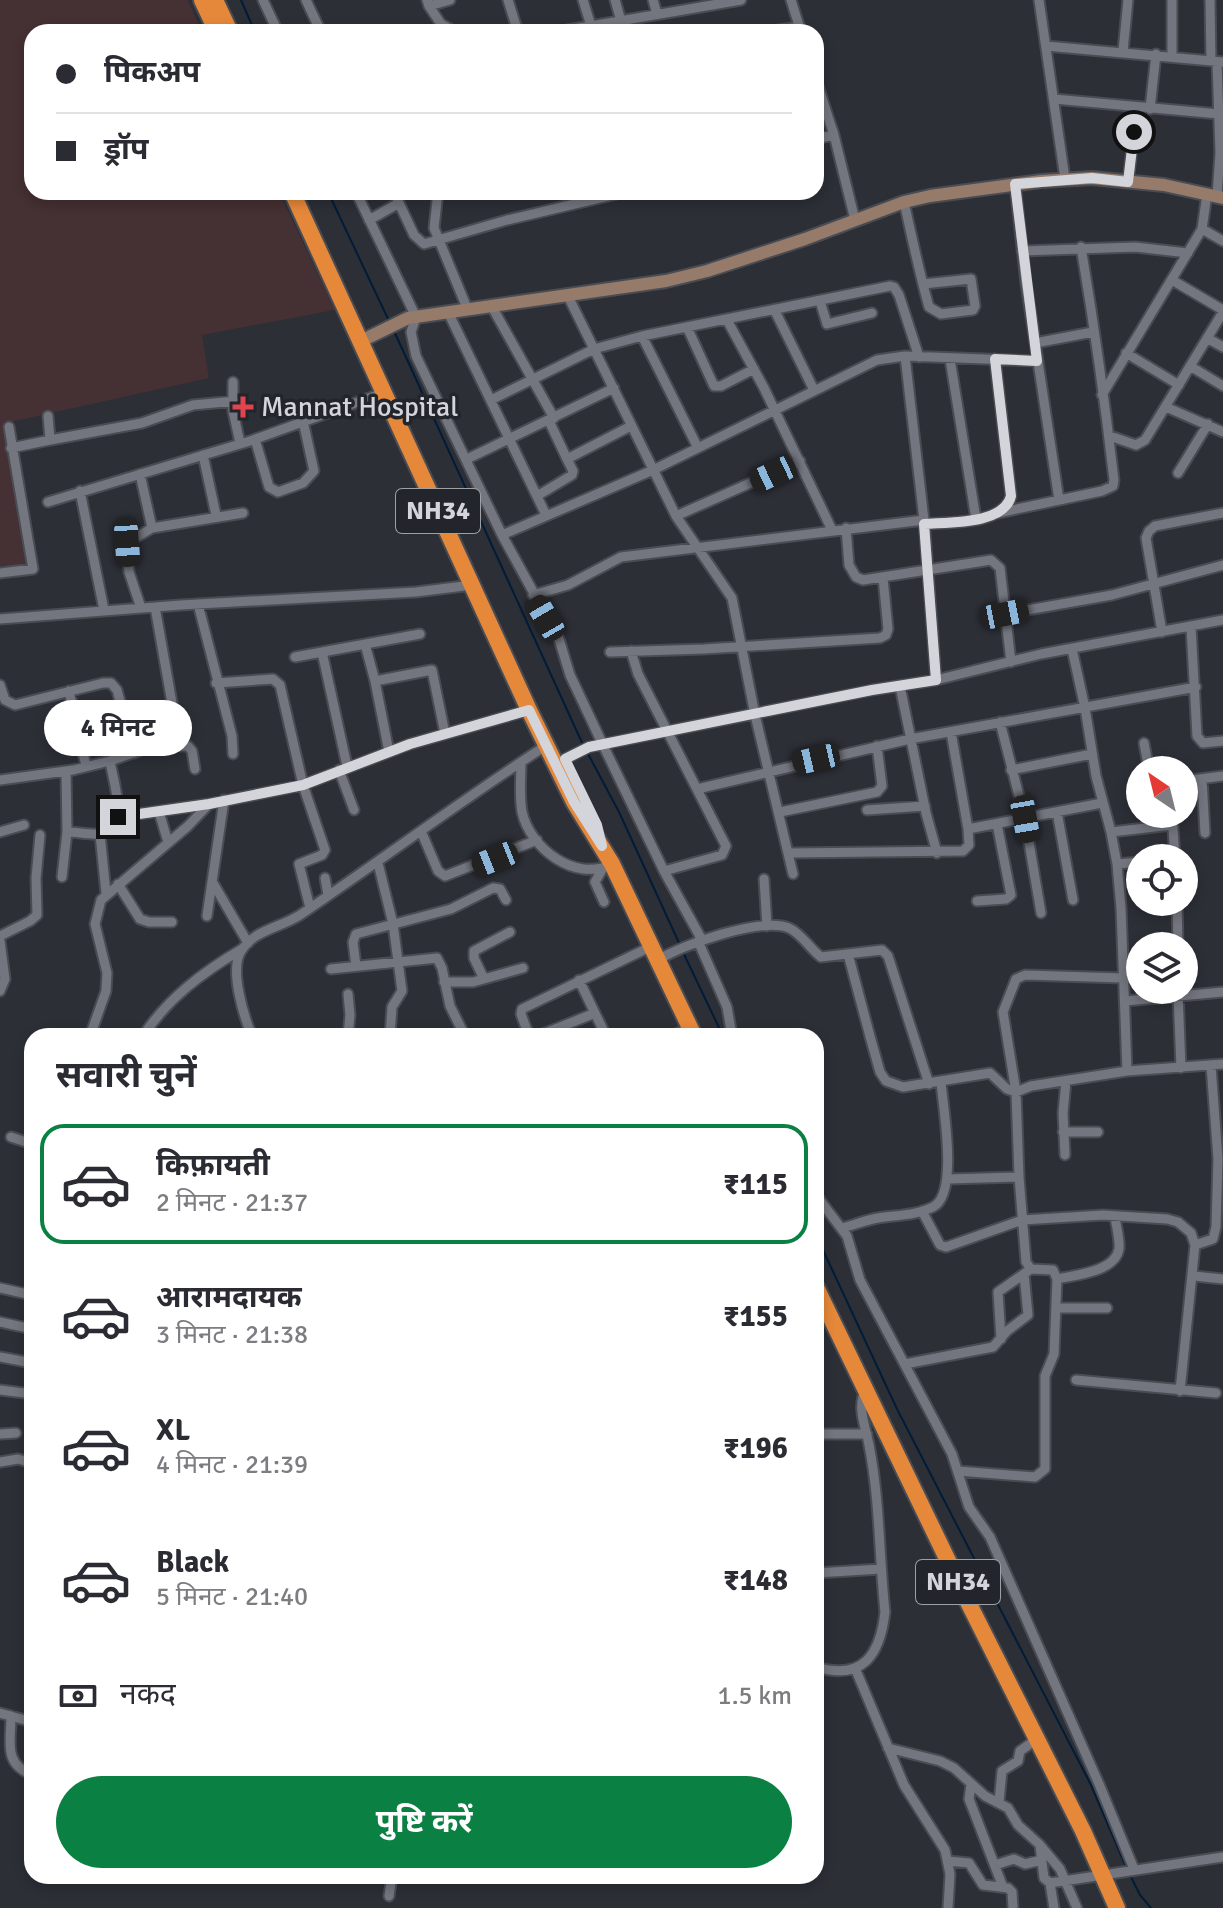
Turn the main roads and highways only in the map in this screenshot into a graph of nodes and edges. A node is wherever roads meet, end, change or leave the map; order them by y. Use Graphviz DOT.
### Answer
graph roads {
  1 [pos="202,0"];
  2 [pos="215,0"];
  3 [pos="213,24"];
  4 [pos="226,24"];
  5 [pos="296,200"];
  6 [pos="307,200"];
  7 [pos="371,337"];
  8 [pos="602,846"];
  9 [pos="690,1028"];
  10 [pos="824,1305"];
  11 [pos="1117,1908"];
  1 -- 3 [label="highway"];
  2 -- 4 [label="highway"];
  5 -- 7 [label="highway, NH34"];
  6 -- 7 [label="highway, NH34"];
  7 -- 8 [label="highway, NH34"];
  7 -- 8 [label="highway, NH34"];
  8 -- 9 [label="highway, NH34"];
  10 -- 11 [label="highway, NH34"];
}
